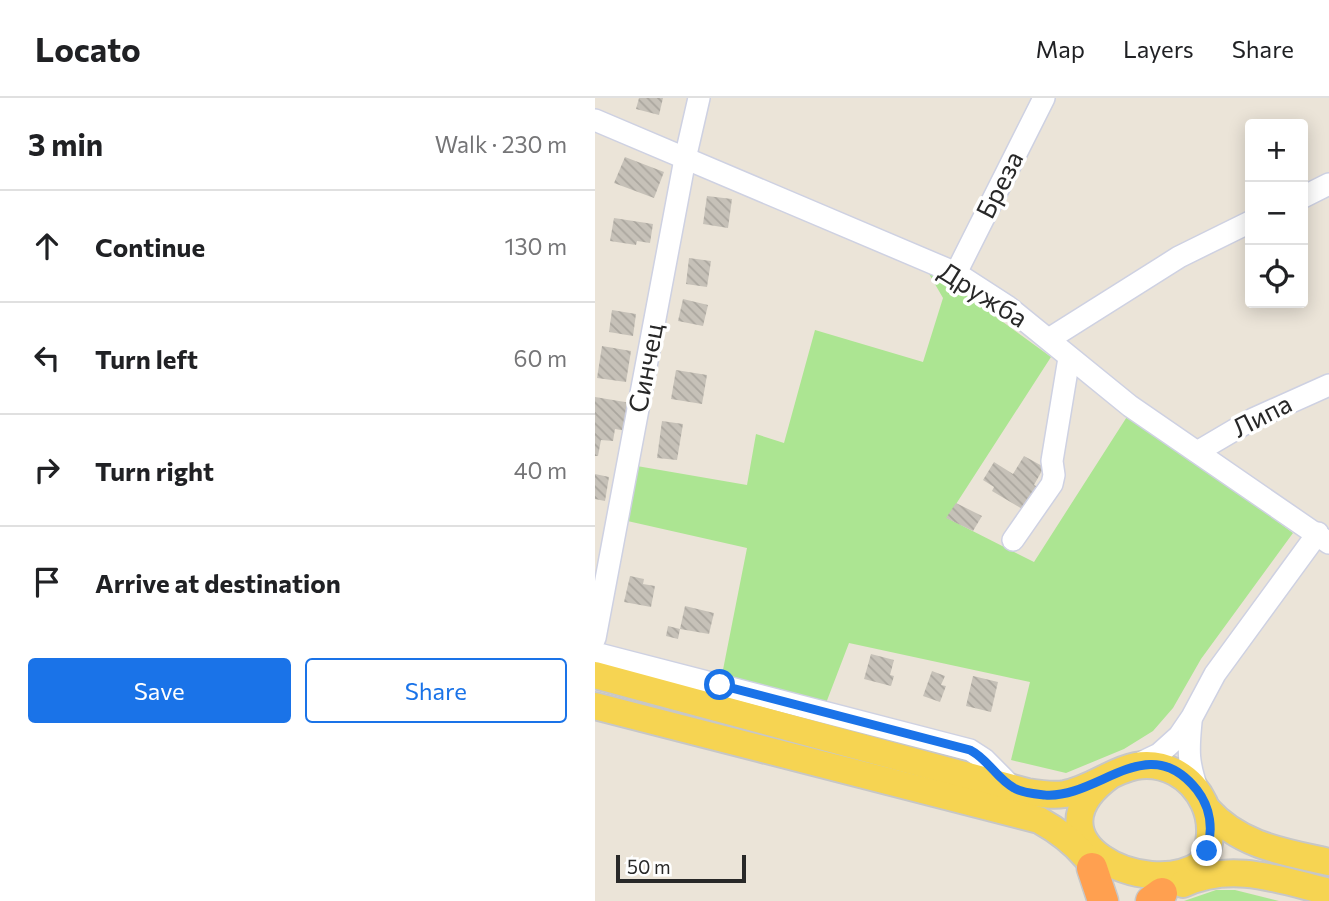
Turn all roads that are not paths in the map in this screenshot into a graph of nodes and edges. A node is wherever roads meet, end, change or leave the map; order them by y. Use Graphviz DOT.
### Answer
graph roads {
  1 [pos="699,98"];
  2 [pos="1044,98"];
  3 [pos="595,120"];
  4 [pos="685,159"];
  5 [pos="1329,184"];
  6 [pos="1308,194"];
  7 [pos="1245,224"];
  8 [pos="956,273"];
  9 [pos="1049,339"];
  10 [pos="1069,358"];
  11 [pos="1329,385"];
  12 [pos="1197,452"];
  13 [pos="1324,538"];
  14 [pos="1013,540"];
  15 [pos="595,638"];
  16 [pos="595,653"];
  17 [pos="595,675"];
  18 [pos="595,706"];
  19 [pos="1192,718"];
  20 [pos="1123,770"];
  21 [pos="1013,788"];
  22 [pos="1202,800"];
  23 [pos="1089,862"];
  24 [pos="1329,862"];
  25 [pos="1329,892"];
  26 [pos="1163,894"];
  27 [pos="1103,901"];
  1 -- 4 [label="street, Синчец"];
  2 -- 8 [label="street, Бреза"];
  3 -- 4 [label="street, Дружба"];
  4 -- 8 [label="street, Дружба"];
  4 -- 15 [label="street, Синчец"];
  5 -- 6 [label="street"];
  7 -- 9 [label="street"];
  8 -- 9 [label="street, Дружба"];
  9 -- 10 [label="street, Дружба"];
  10 -- 12 [label="street, Дружба"];
  10 -- 14 [label="street"];
  11 -- 12 [label="street, Липа"];
  12 -- 13 [label="street, Дружба"];
  13 -- 19 [label="street"];
  16 -- 21 [label="street"];
  17 -- 21 [label="main road"];
  18 -- 23 [label="main road"];
  19 -- 20 [label="street"];
  19 -- 22 [label="street"];
  20 -- 21 [label="main road"];
  20 -- 22 [label="main road"];
  20 -- 23 [label="main road"];
  22 -- 24 [label="main road"];
  22 -- 26 [label="main road"];
  23 -- 26 [label="main road"];
  23 -- 27 [label="highway"];
  25 -- 26 [label="main road"];
}
